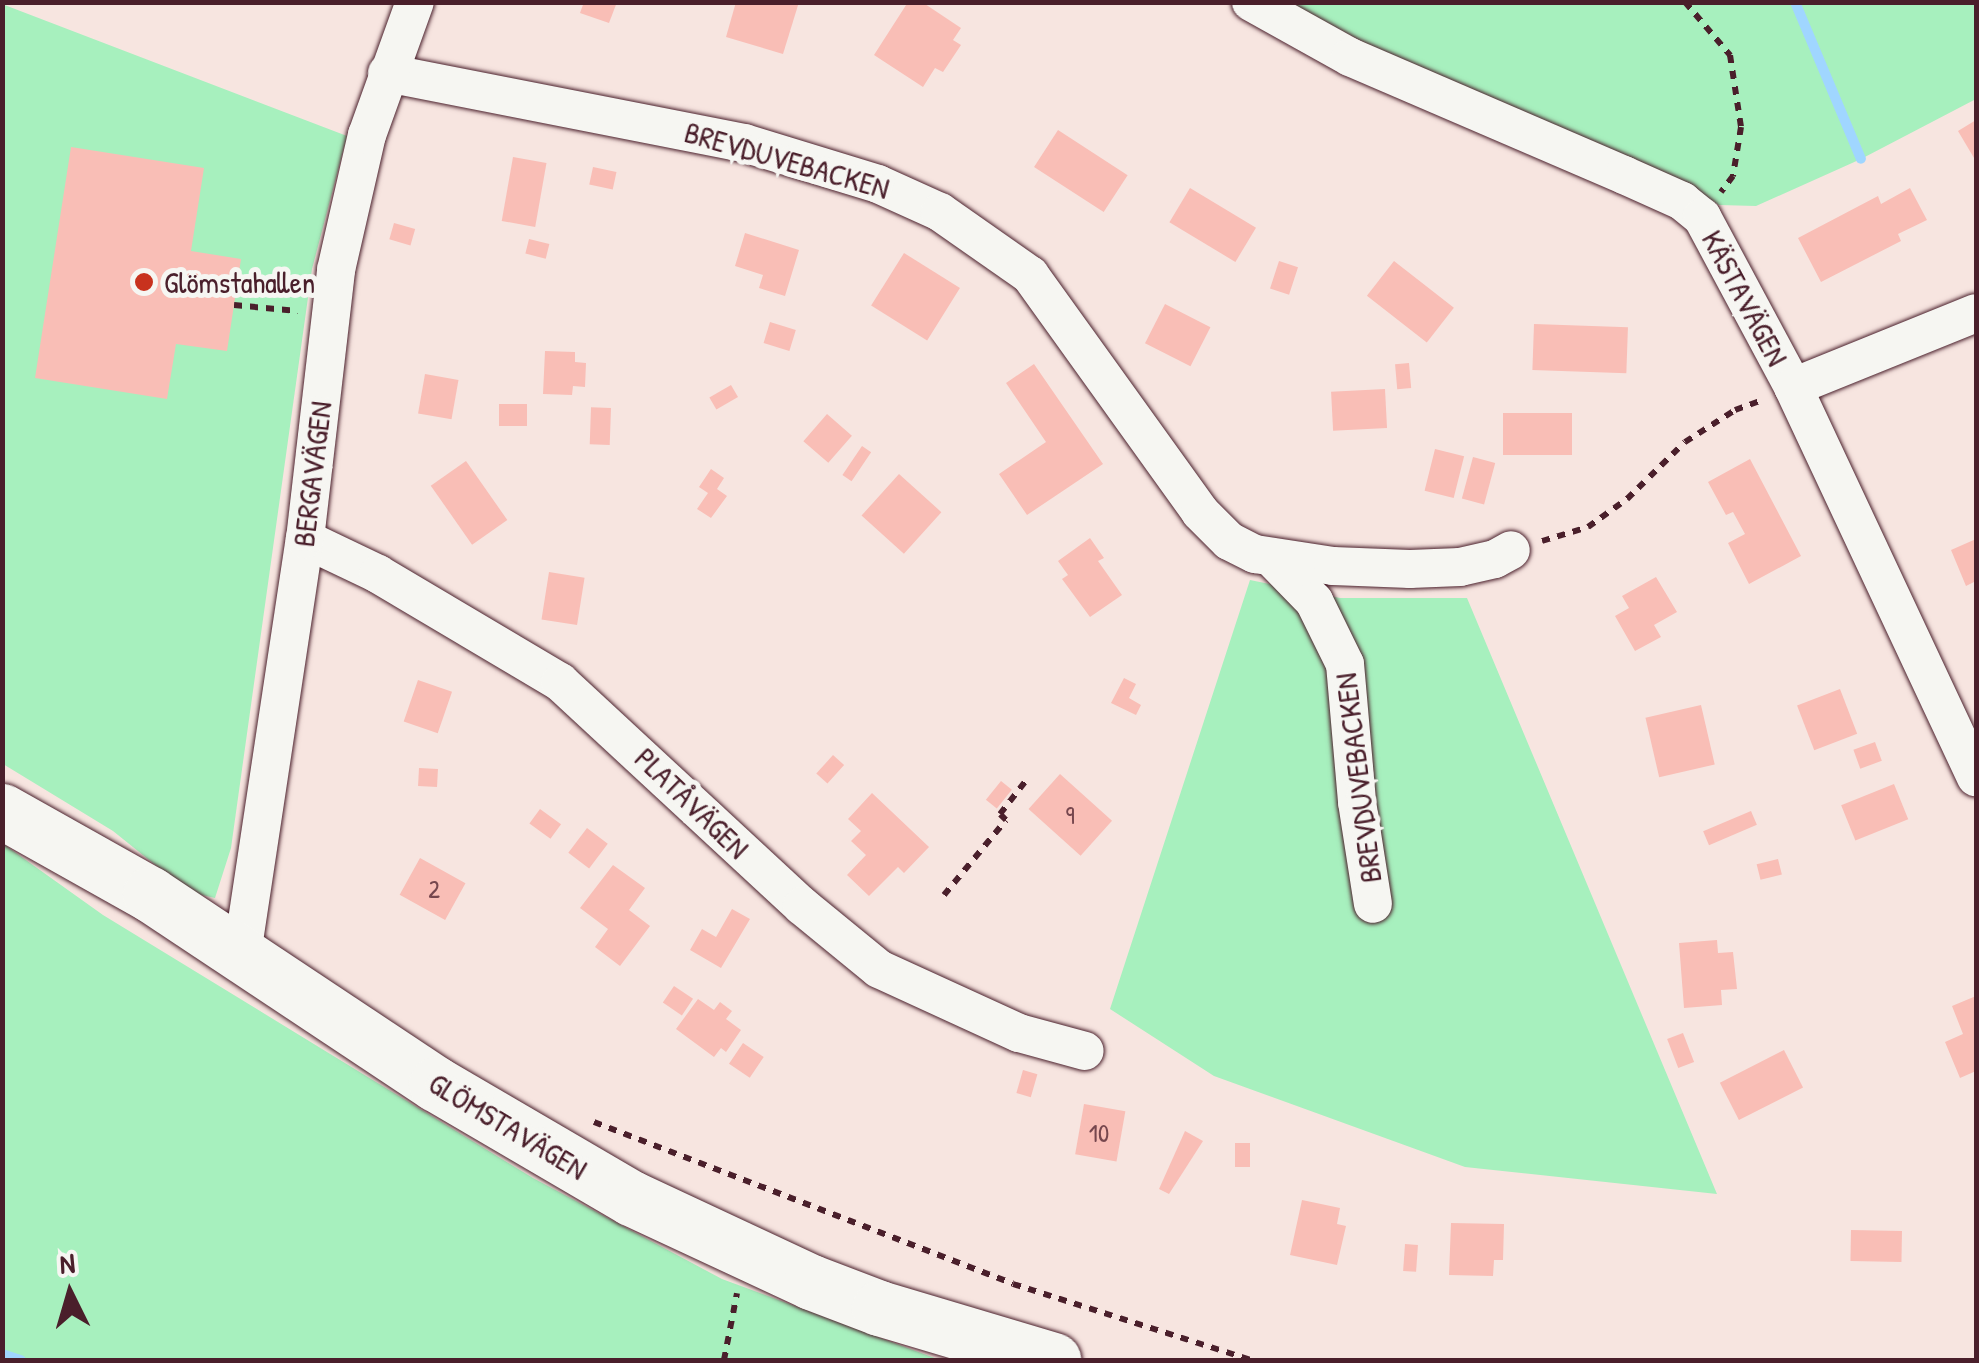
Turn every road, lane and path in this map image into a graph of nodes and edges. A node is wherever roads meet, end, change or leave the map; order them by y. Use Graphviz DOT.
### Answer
graph roads {
  1 [pos="415,2"];
  2 [pos="1250,2"];
  3 [pos="1684,2"];
  4 [pos="387,72"];
  5 [pos="1702,217"];
  6 [pos="1976,313"];
  7 [pos="1792,387"];
  8 [pos="1735,410"];
  9 [pos="304,539"];
  10 [pos="1511,550"];
  11 [pos="1270,557"];
  12 [pos="1028,778"];
  13 [pos="1976,778"];
  14 [pos="2,811"];
  15 [pos="944,896"];
  16 [pos="1374,904"];
  17 [pos="242,954"];
  18 [pos="1085,1051"];
  19 [pos="591,1120"];
  20 [pos="744,1255"];
  21 [pos="724,1360"];
  22 [pos="1053,1360"];
  23 [pos="1251,1360"];
  1 -- 4 [label="street, BERGAVÄGEN"];
  2 -- 5 [label="street, KÄSTAVÄGEN"];
  3 -- 5 [label="path"];
  4 -- 9 [label="street, BERGAVÄGEN"];
  4 -- 11 [label="street, BREVDUVEBACKEN"];
  5 -- 7 [label="street, KÄSTAVÄGEN"];
  6 -- 7 [label="street"];
  7 -- 13 [label="street, KÄSTAVÄGEN"];
  8 -- 10 [label="path"];
  9 -- 17 [label="street, BERGAVÄGEN"];
  9 -- 18 [label="street, PLATÅVÄGEN"];
  10 -- 11 [label="street, BREVDUVEBACKEN"];
  11 -- 16 [label="street, BREVDUVEBACKEN"];
  12 -- 15 [label="path"];
  14 -- 17 [label="main road, GLÖMSTAVÄGEN"];
  17 -- 20 [label="main road, GLÖMSTAVÄGEN"];
  19 -- 23 [label="path"];
  20 -- 21 [label="path"];
  20 -- 22 [label="main road, GLÖMSTAVÄGEN"];
}
